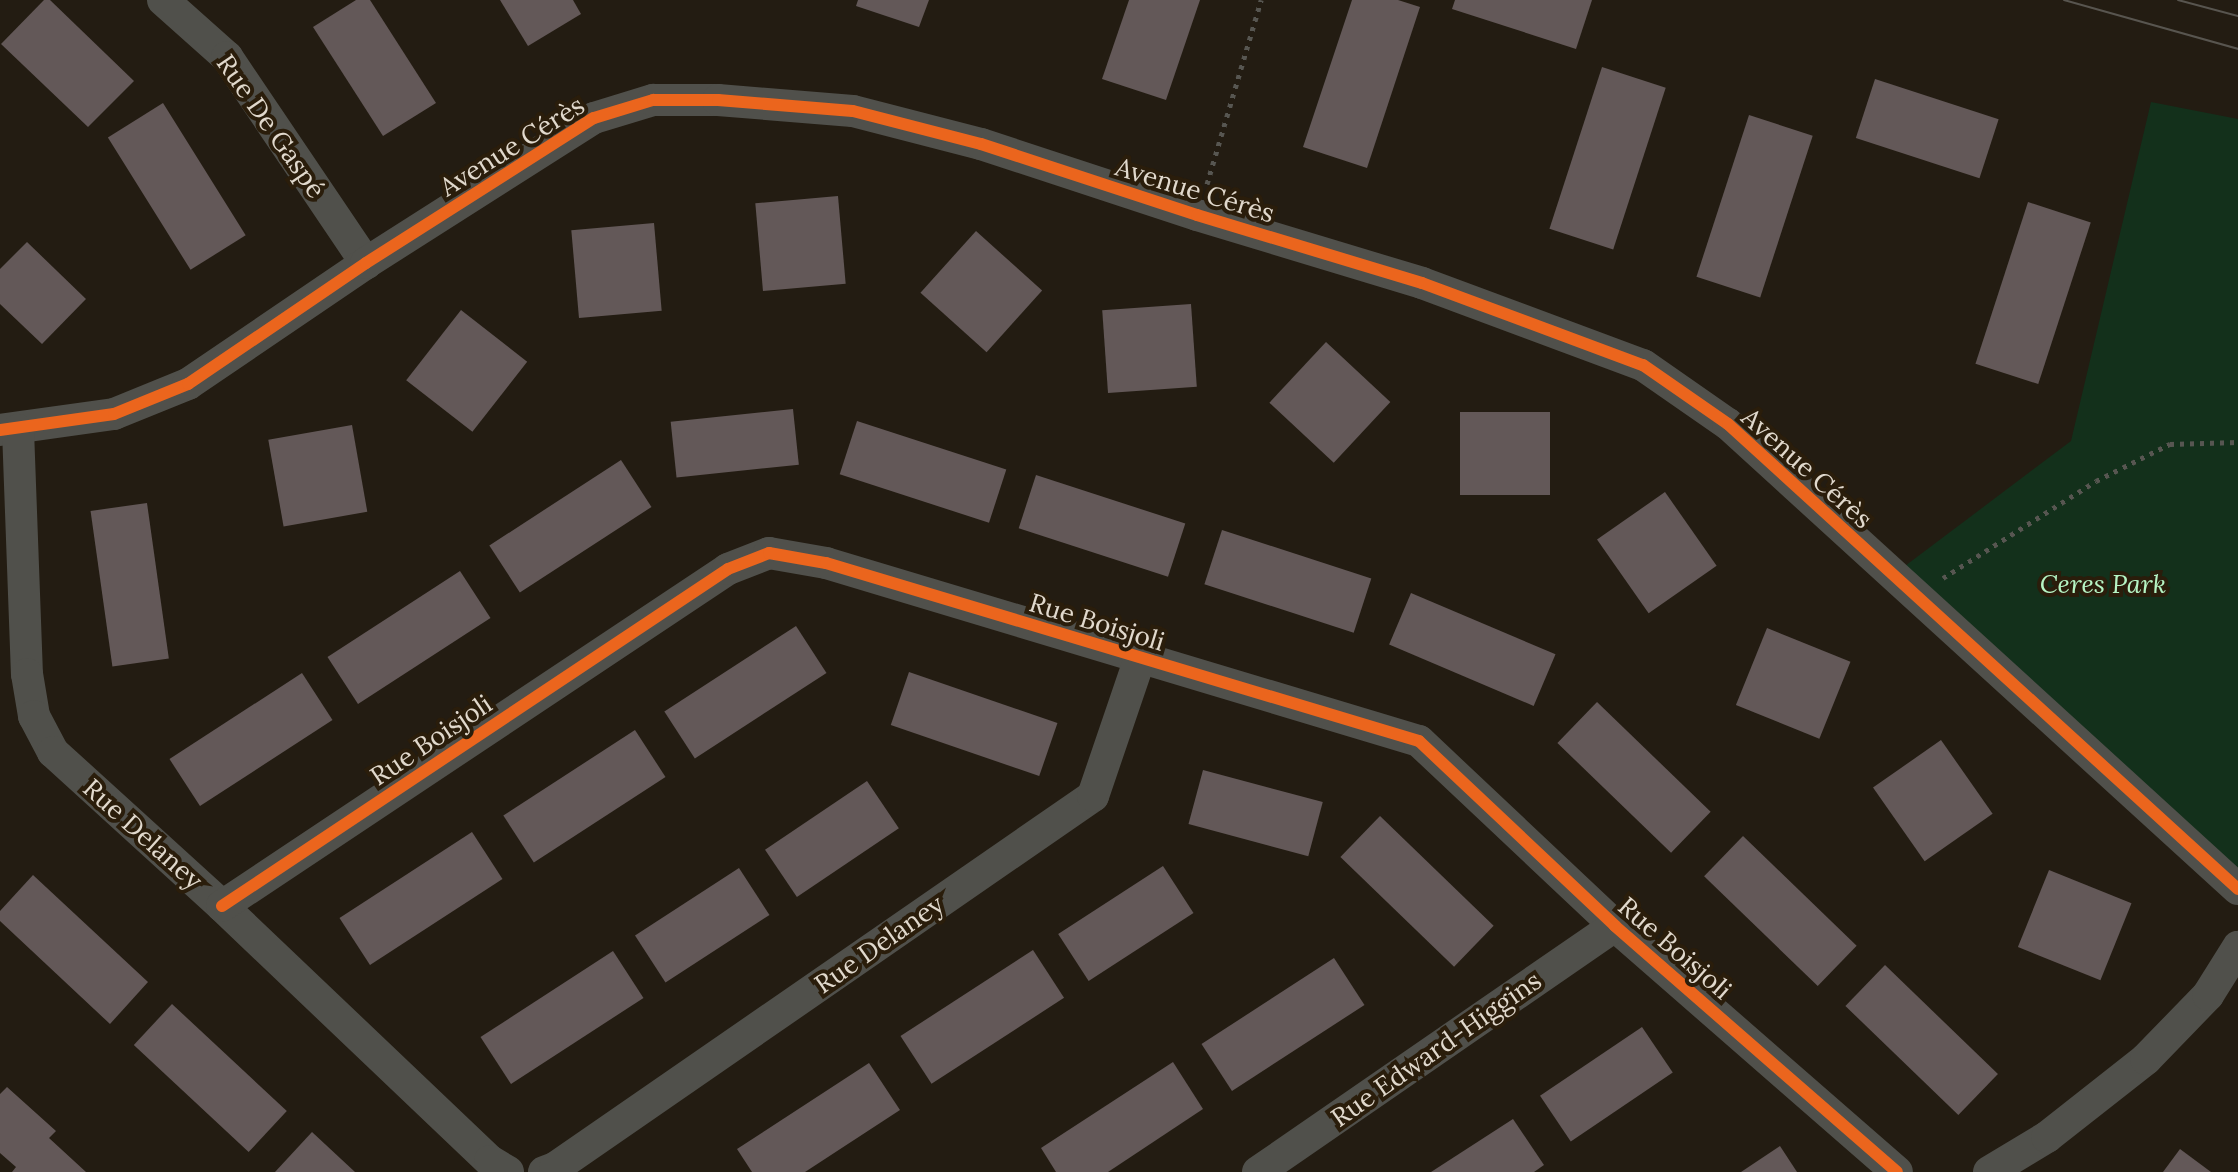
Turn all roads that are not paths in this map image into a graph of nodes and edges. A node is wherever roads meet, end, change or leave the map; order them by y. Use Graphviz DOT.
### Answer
graph roads {
  1 [pos="163,0"];
  2 [pos="366,263"];
  3 [pos="6,423"];
  4 [pos="1140,658"];
  5 [pos="2238,889"];
  6 [pos="222,906"];
  7 [pos="1615,926"];
  8 [pos="2238,947"];
  9 [pos="508,1172"];
  10 [pos="544,1172"];
  11 [pos="1258,1172"];
  12 [pos="1897,1172"];
  13 [pos="1989,1172"];
  1 -- 2 [label="street, Rue De Gaspé"];
  2 -- 3 [label="street, Avenue Cérès"];
  2 -- 5 [label="street, Avenue Cérès"];
  3 -- 6 [label="street, Rue Delaney"];
  4 -- 6 [label="street, Rue Boisjoli"];
  4 -- 7 [label="street, Rue Boisjoli"];
  4 -- 10 [label="street, Rue Delaney"];
  6 -- 9 [label="street, Rue Delaney"];
  7 -- 11 [label="street, Rue Edward-Higgins"];
  7 -- 12 [label="street, Rue Boisjoli"];
  8 -- 13 [label="street"];
}
